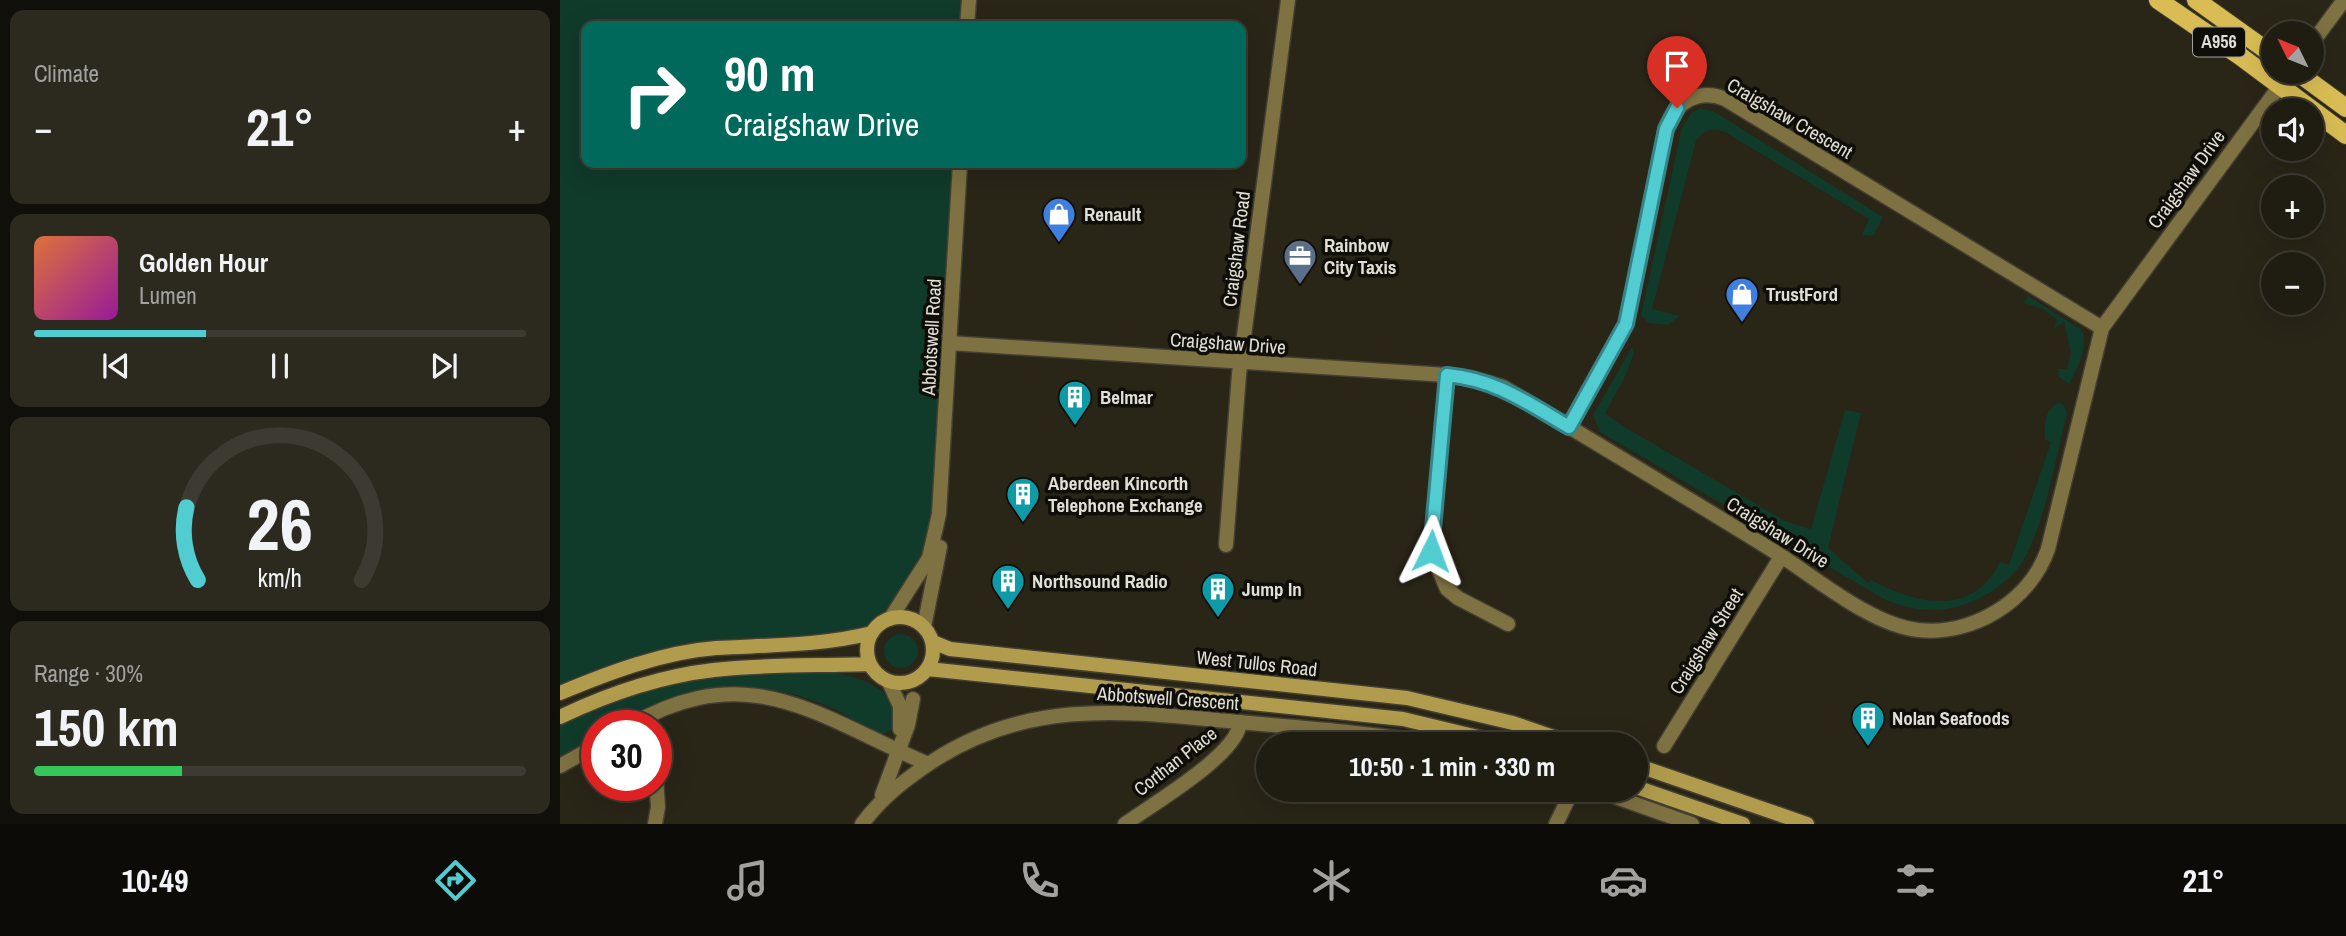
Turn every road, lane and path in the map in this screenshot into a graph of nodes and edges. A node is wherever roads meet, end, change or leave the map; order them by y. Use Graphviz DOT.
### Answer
graph roads {
  1 [pos="969,0"];
  2 [pos="1288,0"];
  3 [pos="2158,0"];
  4 [pos="2196,0"];
  5 [pos="2344,0"];
  6 [pos="967,21"];
  7 [pos="2324,27"];
  8 [pos="2261,46"];
  9 [pos="2261,63"];
  10 [pos="2281,84"];
  11 [pos="2291,84"];
  12 [pos="2313,84"];
  13 [pos="2346,108"];
  14 [pos="2346,135"];
  15 [pos="960,168"];
  16 [pos="2102,328"];
  17 [pos="949,343"];
  18 [pos="1240,364"];
  19 [pos="1447,375"];
  20 [pos="1569,427"];
  21 [pos="939,514"];
  22 [pos="1226,545"];
  23 [pos="1781,556"];
  24 [pos="890,619"];
  25 [pos="1508,624"];
  26 [pos="924,627"];
  27 [pos="872,634"];
  28 [pos="933,642"];
  29 [pos="870,664"];
  30 [pos="928,669"];
  31 [pos="889,682"];
  32 [pos="560,693"];
  33 [pos="913,699"];
  34 [pos="659,710"];
  35 [pos="560,717"];
  36 [pos="1240,722"];
  37 [pos="1363,732"];
  38 [pos="1457,732"];
  39 [pos="1539,732"];
  40 [pos="1664,746"];
  41 [pos="898,752"];
  42 [pos="581,754"];
  43 [pos="928,764"];
  44 [pos="560,766"];
  45 [pos="1648,769"];
  46 [pos="1648,791"];
  47 [pos="658,801"];
  48 [pos="1567,802"];
  49 [pos="1630,802"];
  50 [pos="876,806"];
  51 [pos="656,824"];
  52 [pos="862,824"];
  53 [pos="1125,824"];
  54 [pos="1556,824"];
  55 [pos="1692,824"];
  56 [pos="1743,824"];
  57 [pos="1807,824"];
  1 -- 6 [label="street"];
  2 -- 18 [label="street, Craigshaw Road"];
  3 -- 9 [label="main road, A956"];
  4 -- 8 [label="main road, A956"];
  5 -- 7 [label="street"];
  10 -- 16 [label="street, Craigshaw Drive"];
  11 -- 14 [label="main road, A956"];
  12 -- 13 [label="main road"];
  15 -- 17 [label="street, Abbotswell Road"];
  16 -- 20 [label="street, Craigshaw Crescent"];
  16 -- 23 [label="street, Craigshaw Drive"];
  17 -- 18 [label="street, Craigshaw Drive"];
  17 -- 21 [label="street, Abbotswell Road"];
  18 -- 19 [label="street, Craigshaw Drive"];
  18 -- 22 [label="street, Craigshaw Road"];
  19 -- 20 [label="street, Craigshaw Drive"];
  19 -- 25 [label="street"];
  20 -- 23 [label="street, Craigshaw Drive"];
  21 -- 24 [label="street"];
  21 -- 26 [label="street"];
  23 -- 40 [label="street, Craigshaw Street"];
  24 -- 26 [label="main road"];
  24 -- 27 [label="main road"];
  26 -- 28 [label="main road"];
  27 -- 29 [label="main road"];
  27 -- 32 [label="main road"];
  28 -- 30 [label="main road"];
  28 -- 39 [label="main road, West Tullos Road"];
  29 -- 31 [label="main road"];
  29 -- 35 [label="main road"];
  30 -- 31 [label="main road"];
  30 -- 38 [label="main road, West Tullos Road"];
  31 -- 41 [label="street, Abbotswell Crescent"];
  33 -- 41 [label="street, Abbotswell Crescent"];
  34 -- 41 [label="street"];
  36 -- 37 [label="street, Abbotswell Crescent"];
  36 -- 43 [label="street, Abbotswell Crescent"];
  36 -- 53 [label="street, Corthan Place"];
  41 -- 43 [label="street"];
  41 -- 50 [label="street, Abbotswell Crescent"];
  42 -- 44 [label="street"];
  43 -- 50 [label="street, Abbotswell Crescent"];
  45 -- 57 [label="main road"];
  46 -- 56 [label="main road"];
  47 -- 51 [label="street"];
  48 -- 54 [label="street"];
  49 -- 55 [label="street"];
  50 -- 52 [label="street, Abbotswell Crescent"];
}
